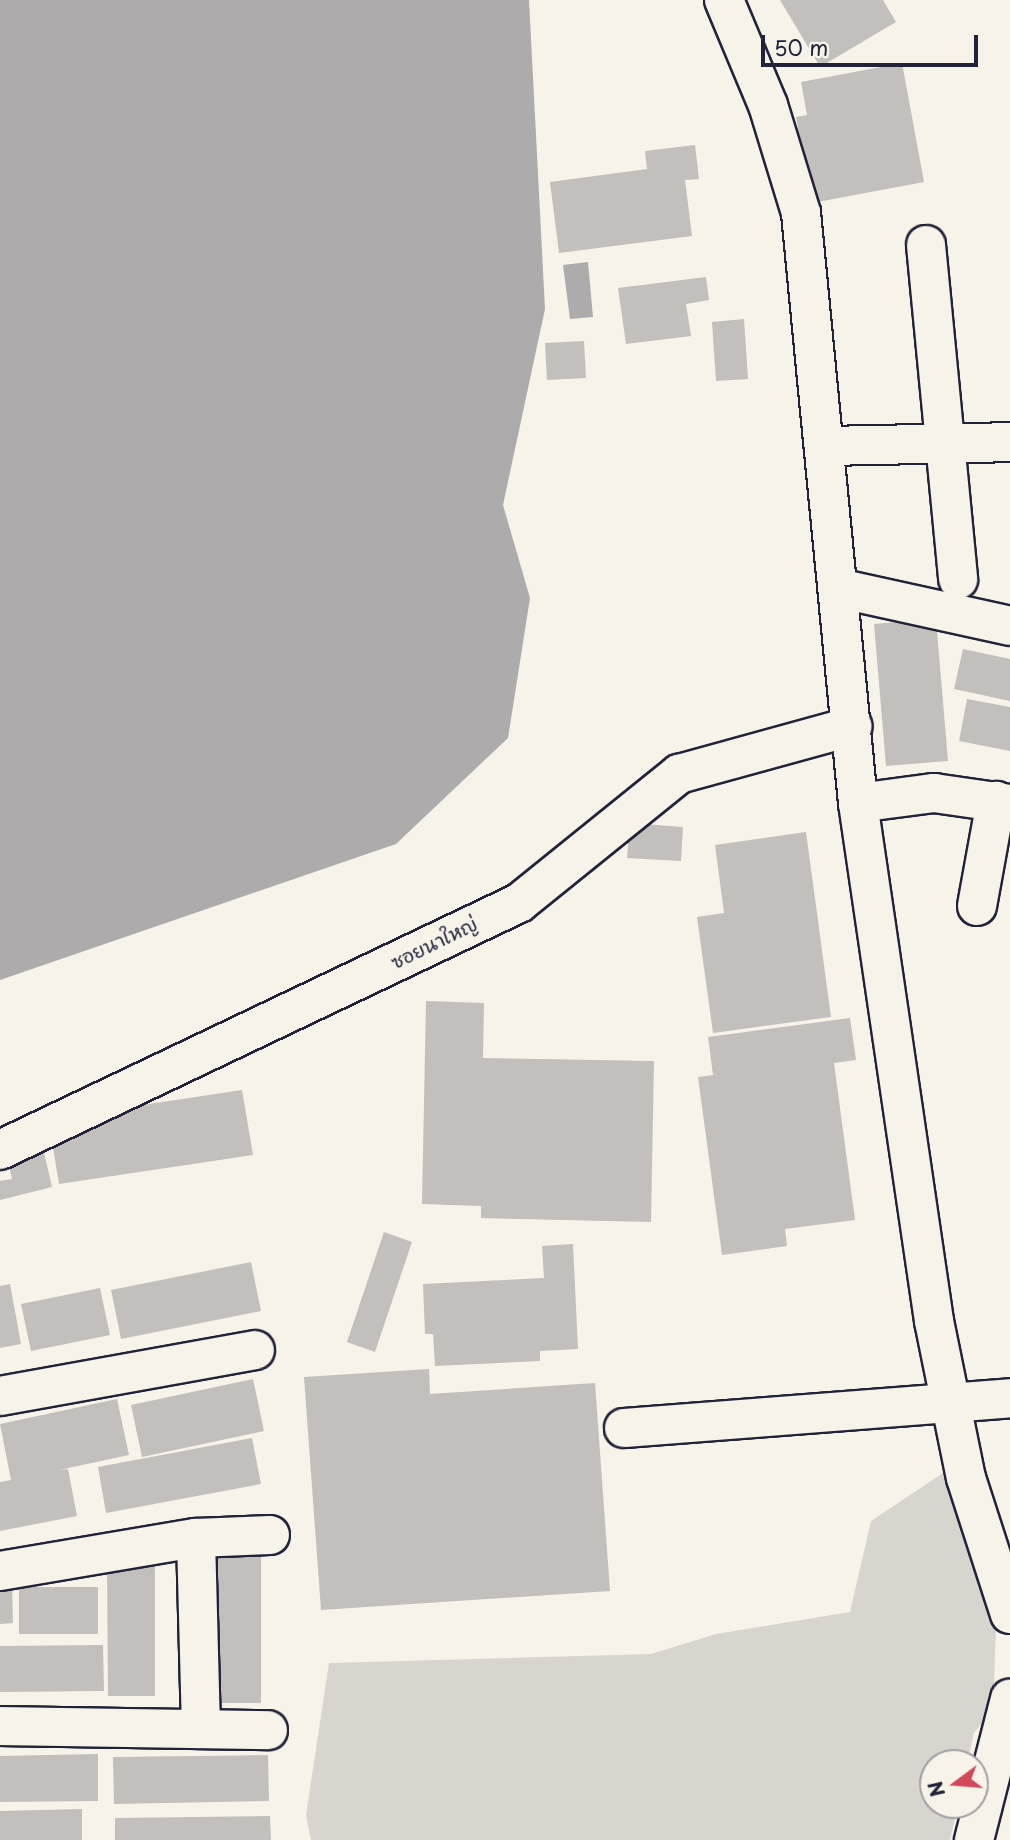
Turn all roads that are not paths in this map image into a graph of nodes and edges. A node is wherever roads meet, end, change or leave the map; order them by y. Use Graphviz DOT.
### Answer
graph roads {
  1 [pos="724,0"];
  2 [pos="926,245"];
  3 [pos="1010,442"];
  4 [pos="944,443"];
  5 [pos="826,446"];
  6 [pos="958,579"];
  7 [pos="842,589"];
  8 [pos="1010,626"];
  9 [pos="853,726"];
  10 [pos="858,803"];
  11 [pos="1003,803"];
  12 [pos="977,906"];
  13 [pos="0,1150"];
  14 [pos="255,1350"];
  15 [pos="0,1396"];
  16 [pos="1010,1398"];
  17 [pos="948,1408"];
  18 [pos="624,1428"];
  19 [pos="270,1535"];
  20 [pos="196,1538"];
  21 [pos="0,1571"];
  22 [pos="1010,1614"];
  23 [pos="1010,1699"];
  24 [pos="0,1726"];
  25 [pos="201,1729"];
  26 [pos="268,1730"];
  27 [pos="974,1840"];
  1 -- 5 [label="street"];
  2 -- 4 [label="street"];
  3 -- 4 [label="street"];
  4 -- 5 [label="street"];
  4 -- 6 [label="street"];
  5 -- 7 [label="street"];
  7 -- 8 [label="street"];
  7 -- 9 [label="street"];
  9 -- 10 [label="street"];
  9 -- 13 [label="street, ซอยนาใหญ่"];
  10 -- 11 [label="street"];
  10 -- 17 [label="street"];
  11 -- 12 [label="street"];
  14 -- 15 [label="street"];
  16 -- 17 [label="street"];
  17 -- 18 [label="street"];
  17 -- 22 [label="street"];
  19 -- 20 [label="street"];
  20 -- 21 [label="street"];
  20 -- 25 [label="street"];
  23 -- 27 [label="street"];
  24 -- 25 [label="street"];
  25 -- 26 [label="street"];
}
